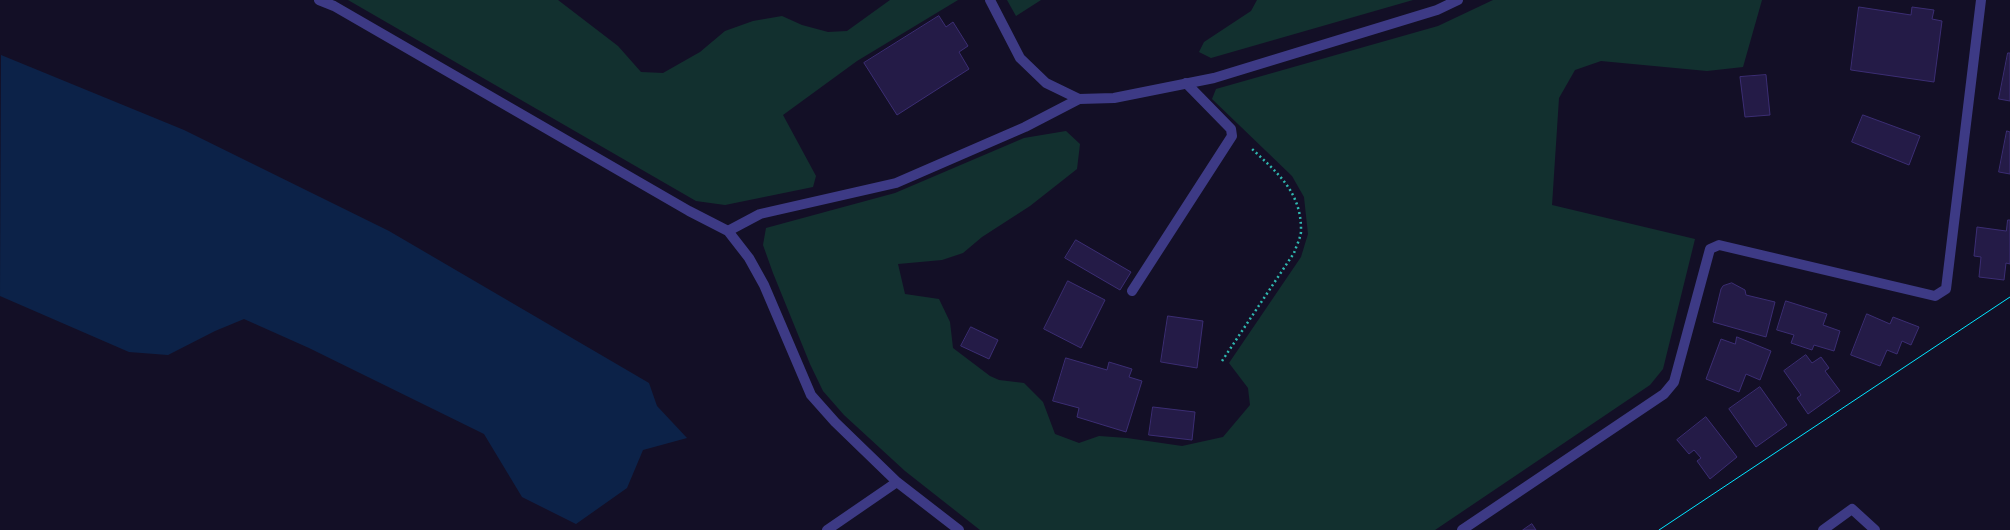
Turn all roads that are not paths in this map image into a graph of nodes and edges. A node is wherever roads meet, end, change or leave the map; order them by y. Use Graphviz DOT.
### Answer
graph roads {
  1 [pos="319,0"];
  2 [pos="990,0"];
  3 [pos="1458,0"];
  4 [pos="1981,0"];
  5 [pos="1186,83"];
  6 [pos="1078,99"];
  7 [pos="728,231"];
  8 [pos="1132,291"];
  9 [pos="897,482"];
  10 [pos="827,530"];
  11 [pos="959,530"];
  12 [pos="1462,530"];
  13 [pos="1823,530"];
  14 [pos="1875,530"];
  1 -- 7 [label="street"];
  2 -- 6 [label="street"];
  3 -- 5 [label="street"];
  4 -- 12 [label="street"];
  5 -- 6 [label="street"];
  5 -- 8 [label="street"];
  6 -- 7 [label="street"];
  7 -- 9 [label="street"];
  9 -- 10 [label="street"];
  9 -- 11 [label="street"];
  13 -- 14 [label="street"];
}
